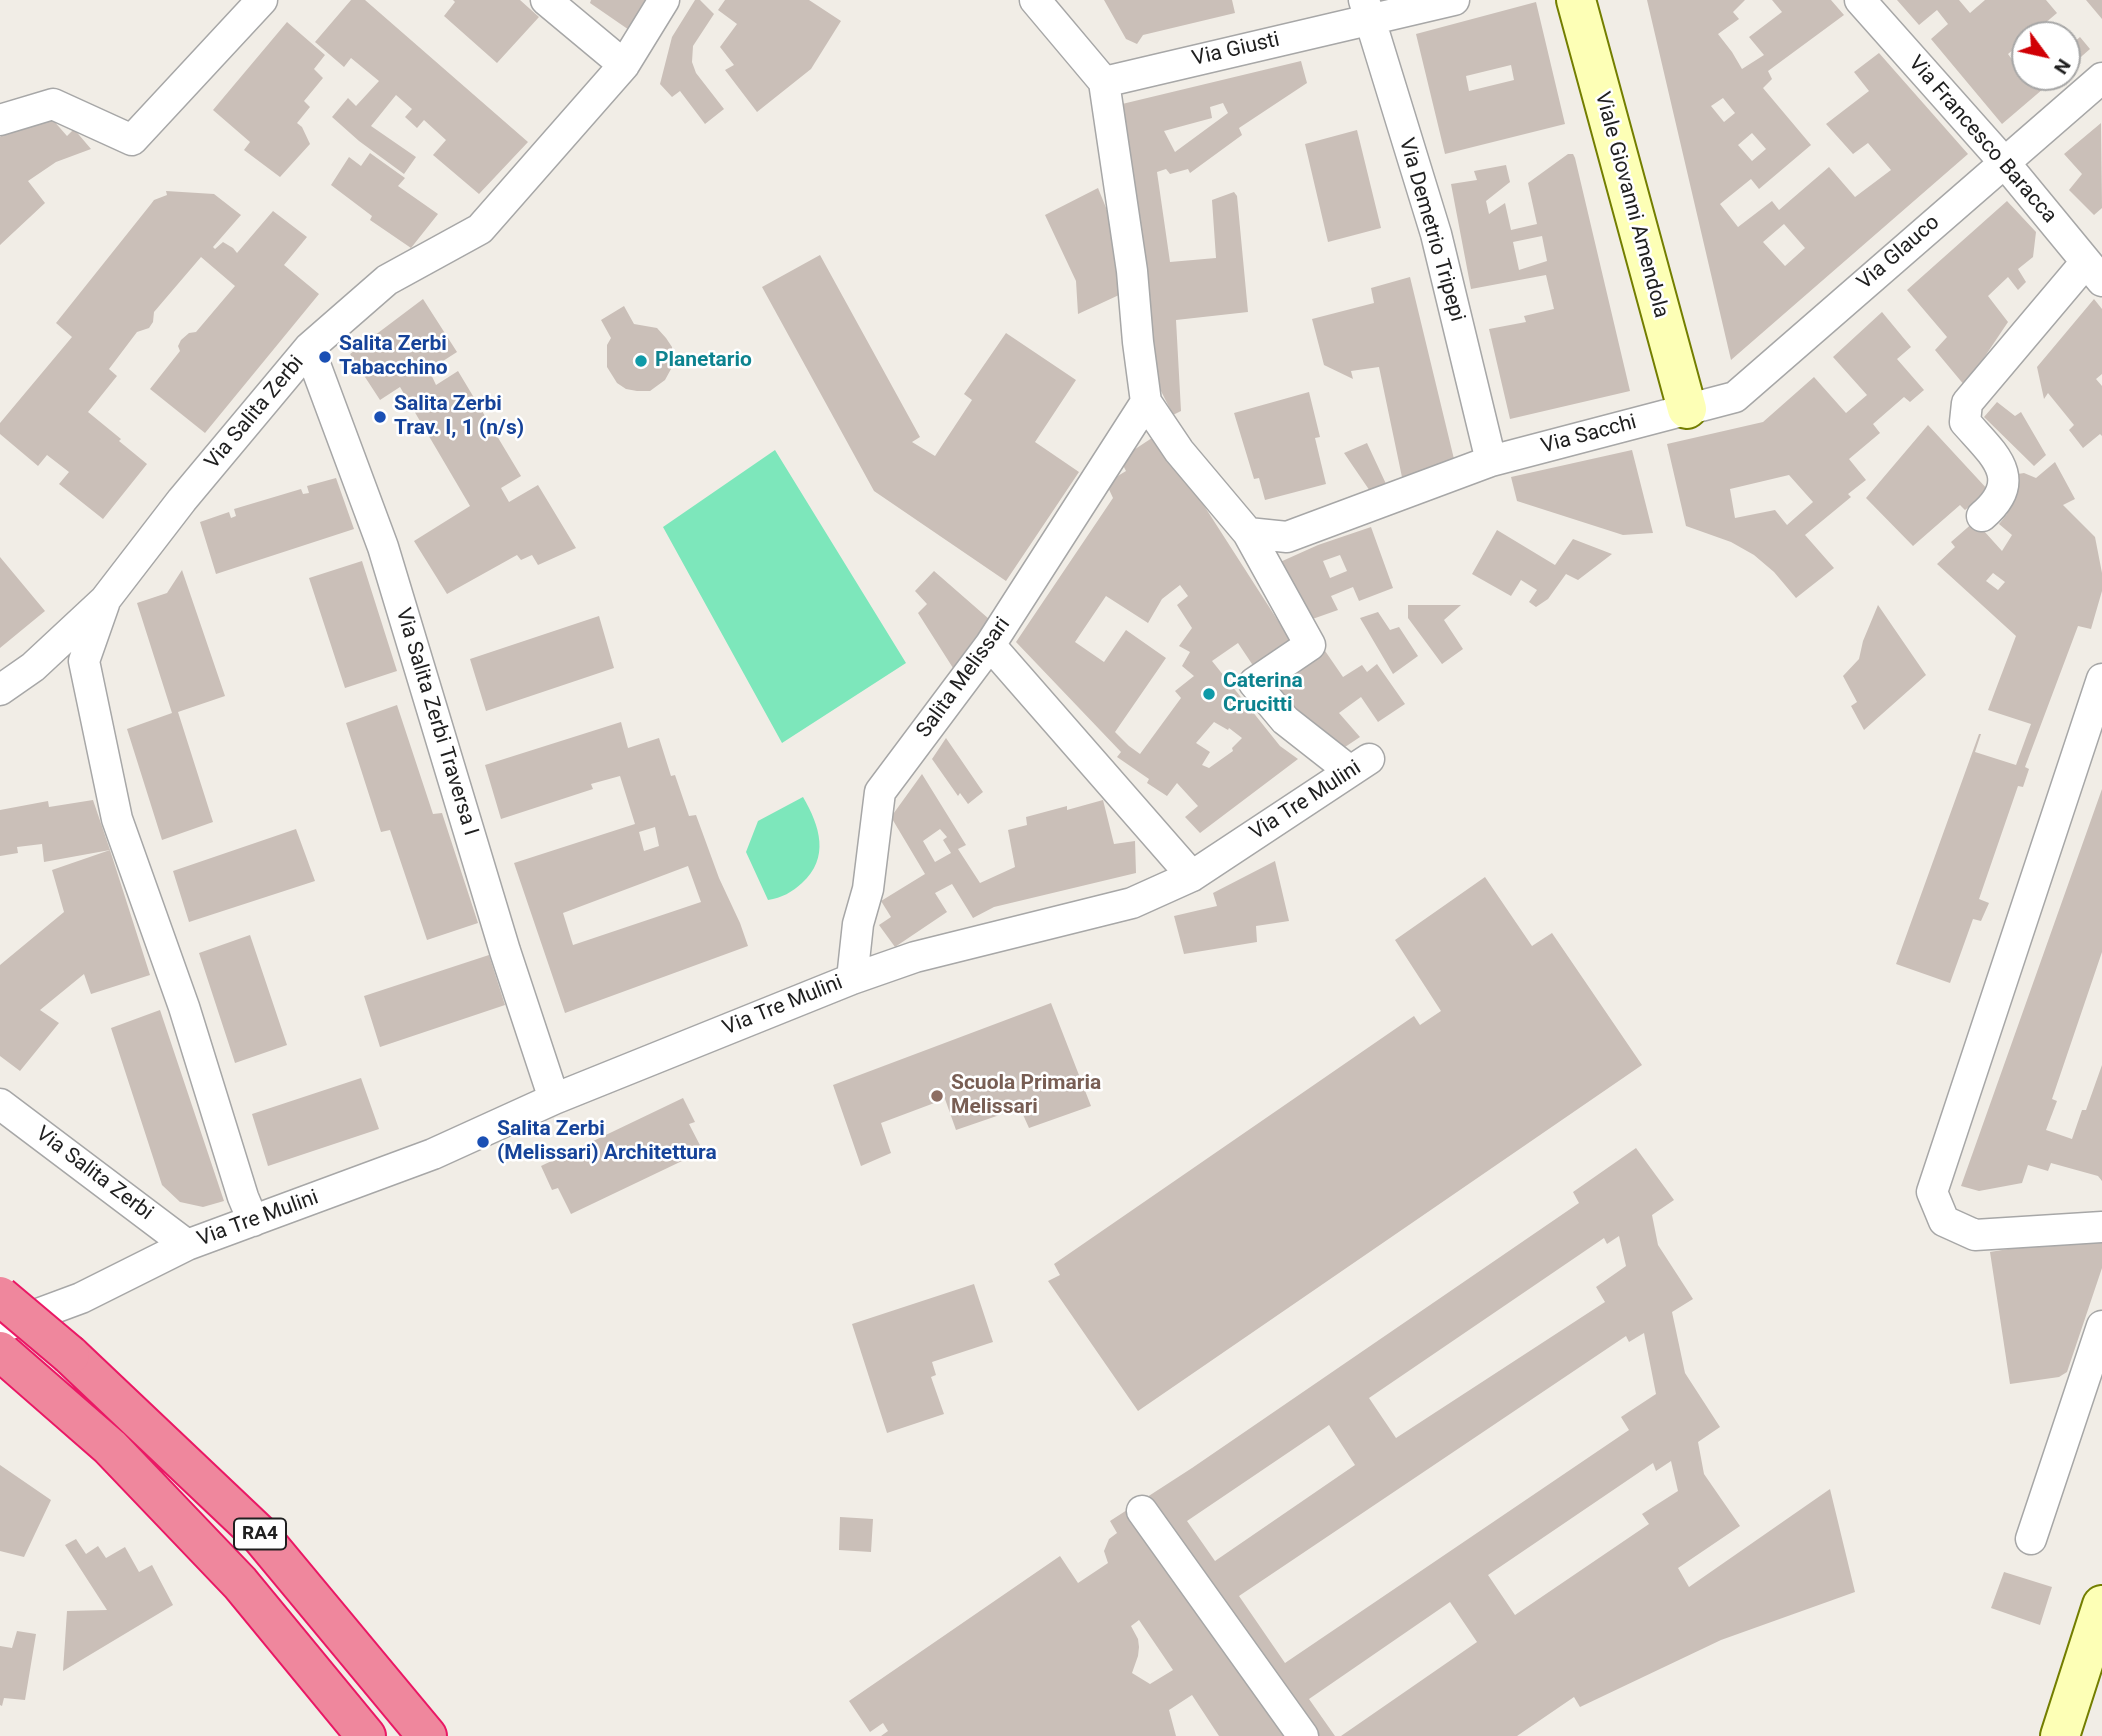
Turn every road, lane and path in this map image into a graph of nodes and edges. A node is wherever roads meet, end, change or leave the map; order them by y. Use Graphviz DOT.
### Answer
graph roads {
  1 [pos="262,0"];
  2 [pos="546,0"];
  3 [pos="664,0"];
  4 [pos="1035,0"];
  5 [pos="1454,0"];
  6 [pos="1576,0"];
  7 [pos="1860,0"];
  8 [pos="1367,9"];
  9 [pos="625,65"];
  10 [pos="2102,78"];
  11 [pos="1104,82"];
  12 [pos="0,120"];
  13 [pos="2004,162"];
  14 [pos="2094,271"];
  15 [pos="309,348"];
  16 [pos="1146,402"];
  17 [pos="1687,409"];
  18 [pos="1491,461"];
  19 [pos="1982,516"];
  20 [pos="1248,533"];
  21 [pos="105,600"];
  22 [pos="990,645"];
  23 [pos="2102,679"];
  24 [pos="0,690"];
  25 [pos="1192,876"];
  26 [pos="852,979"];
  27 [pos="554,1099"];
  28 [pos="0,1104"];
  29 [pos="253,1221"];
  30 [pos="2102,1227"];
  31 [pos="187,1245"];
  32 [pos="0,1296"];
  33 [pos="2102,1326"];
  34 [pos="0,1328"];
  35 [pos="10,1360"];
  36 [pos="1142,1511"];
  37 [pos="2031,1539"];
  38 [pos="2102,1605"];
  39 [pos="366,1736"];
  40 [pos="427,1736"];
  41 [pos="1303,1736"];
  42 [pos="2060,1736"];
  1 -- 12 [label="street"];
  2 -- 9 [label="street"];
  3 -- 9 [label="street, Via Salita Zerbi"];
  4 -- 11 [label="street"];
  5 -- 8 [label="street, Via Giusti"];
  6 -- 17 [label="street, Viale Giovanni Amendola"];
  7 -- 13 [label="street, Via Francesco Baracca"];
  8 -- 11 [label="street, Via Giusti"];
  8 -- 18 [label="street, Via Demetrio Tripepi"];
  9 -- 15 [label="street, Via Salita Zerbi"];
  10 -- 13 [label="street, Via Glauco"];
  11 -- 16 [label="street"];
  13 -- 14 [label="street, Via Francesco Baracca"];
  13 -- 17 [label="street, Via Glauco"];
  14 -- 19 [label="street"];
  15 -- 21 [label="street, Via Salita Zerbi"];
  15 -- 27 [label="street, Via Salita Zerbi Traversa I"];
  16 -- 20 [label="street"];
  16 -- 22 [label="street, Salita Melissari"];
  17 -- 18 [label="street, Via Sacchi"];
  18 -- 20 [label="street, Via Sacchi"];
  20 -- 25 [label="street, Via Tre Mulini"];
  21 -- 24 [label="street, Via Salita Zerbi"];
  21 -- 29 [label="street"];
  22 -- 25 [label="street"];
  22 -- 26 [label="street, Salita Melissari"];
  23 -- 30 [label="street"];
  25 -- 26 [label="street, Via Tre Mulini"];
  26 -- 27 [label="street, Via Tre Mulini"];
  27 -- 29 [label="street, Via Tre Mulini"];
  28 -- 31 [label="street, Via Salita Zerbi"];
  29 -- 31 [label="street, Via Tre Mulini"];
  31 -- 34 [label="street, Via Tre Mulini"];
  32 -- 40 [label="highway, RA4, bridge"];
  33 -- 37 [label="street"];
  35 -- 39 [label="highway, RA4"];
  36 -- 41 [label="street"];
  38 -- 42 [label="street"];
}
